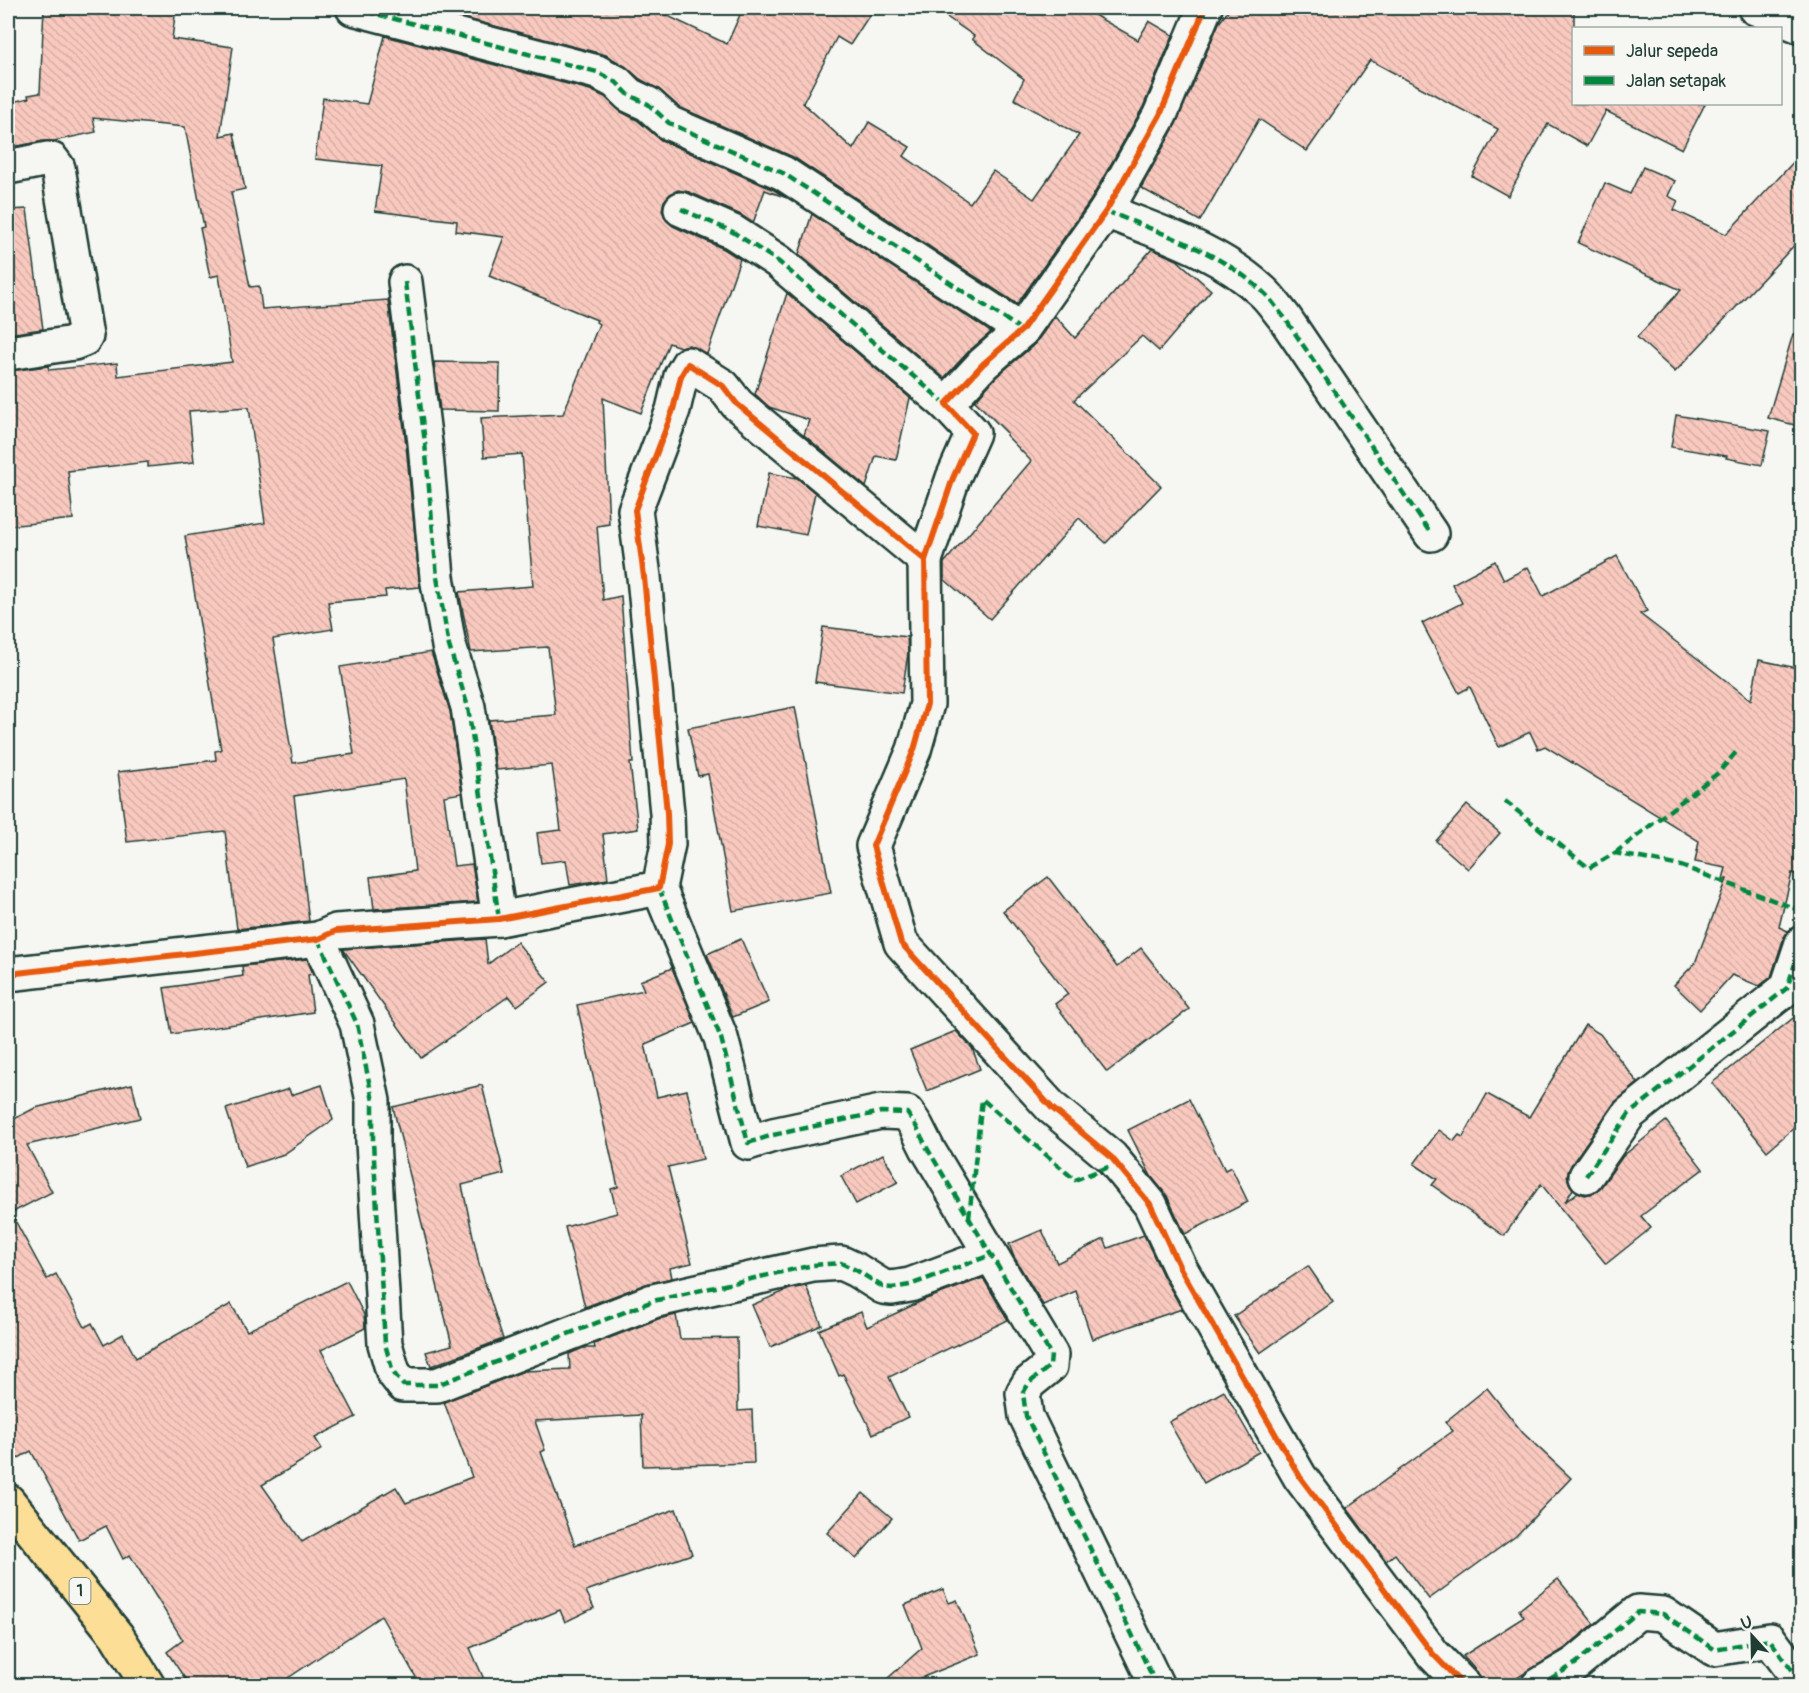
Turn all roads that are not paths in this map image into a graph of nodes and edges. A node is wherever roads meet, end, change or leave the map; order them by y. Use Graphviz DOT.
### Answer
graph roads {
  1 [pos="353,8"];
  2 [pos="1204,8"];
  3 [pos="1755,8"];
  4 [pos="1802,27"];
  5 [pos="8,167"];
  6 [pos="681,209"];
  7 [pos="1106,211"];
  8 [pos="405,282"];
  9 [pos="1022,330"];
  10 [pos="8,353"];
  11 [pos="946,404"];
  12 [pos="1431,534"];
  13 [pos="925,560"];
  14 [pos="659,888"];
  15 [pos="499,919"];
  16 [pos="318,939"];
  17 [pos="1802,943"];
  18 [pos="8,974"];
  19 [pos="1586,1176"];
  20 [pos="991,1255"];
  21 [pos="8,1501"];
  22 [pos="1802,1683"];
  23 [pos="148,1686"];
  24 [pos="1157,1686"];
  25 [pos="1464,1686"];
  26 [pos="1538,1686"];
  1 -- 9 [label="street"];
  2 -- 7 [label="street"];
  3 -- 4 [label="street"];
  5 -- 10 [label="street"];
  6 -- 11 [label="street"];
  7 -- 9 [label="street"];
  7 -- 12 [label="street"];
  8 -- 15 [label="street"];
  9 -- 11 [label="street"];
  11 -- 13 [label="street"];
  13 -- 14 [label="street"];
  13 -- 25 [label="street"];
  14 -- 15 [label="street"];
  14 -- 20 [label="street"];
  15 -- 16 [label="street"];
  16 -- 18 [label="street"];
  16 -- 20 [label="street"];
  17 -- 19 [label="street"];
  20 -- 24 [label="street"];
  21 -- 23 [label="highway, 1"];
  22 -- 26 [label="street"];
}
